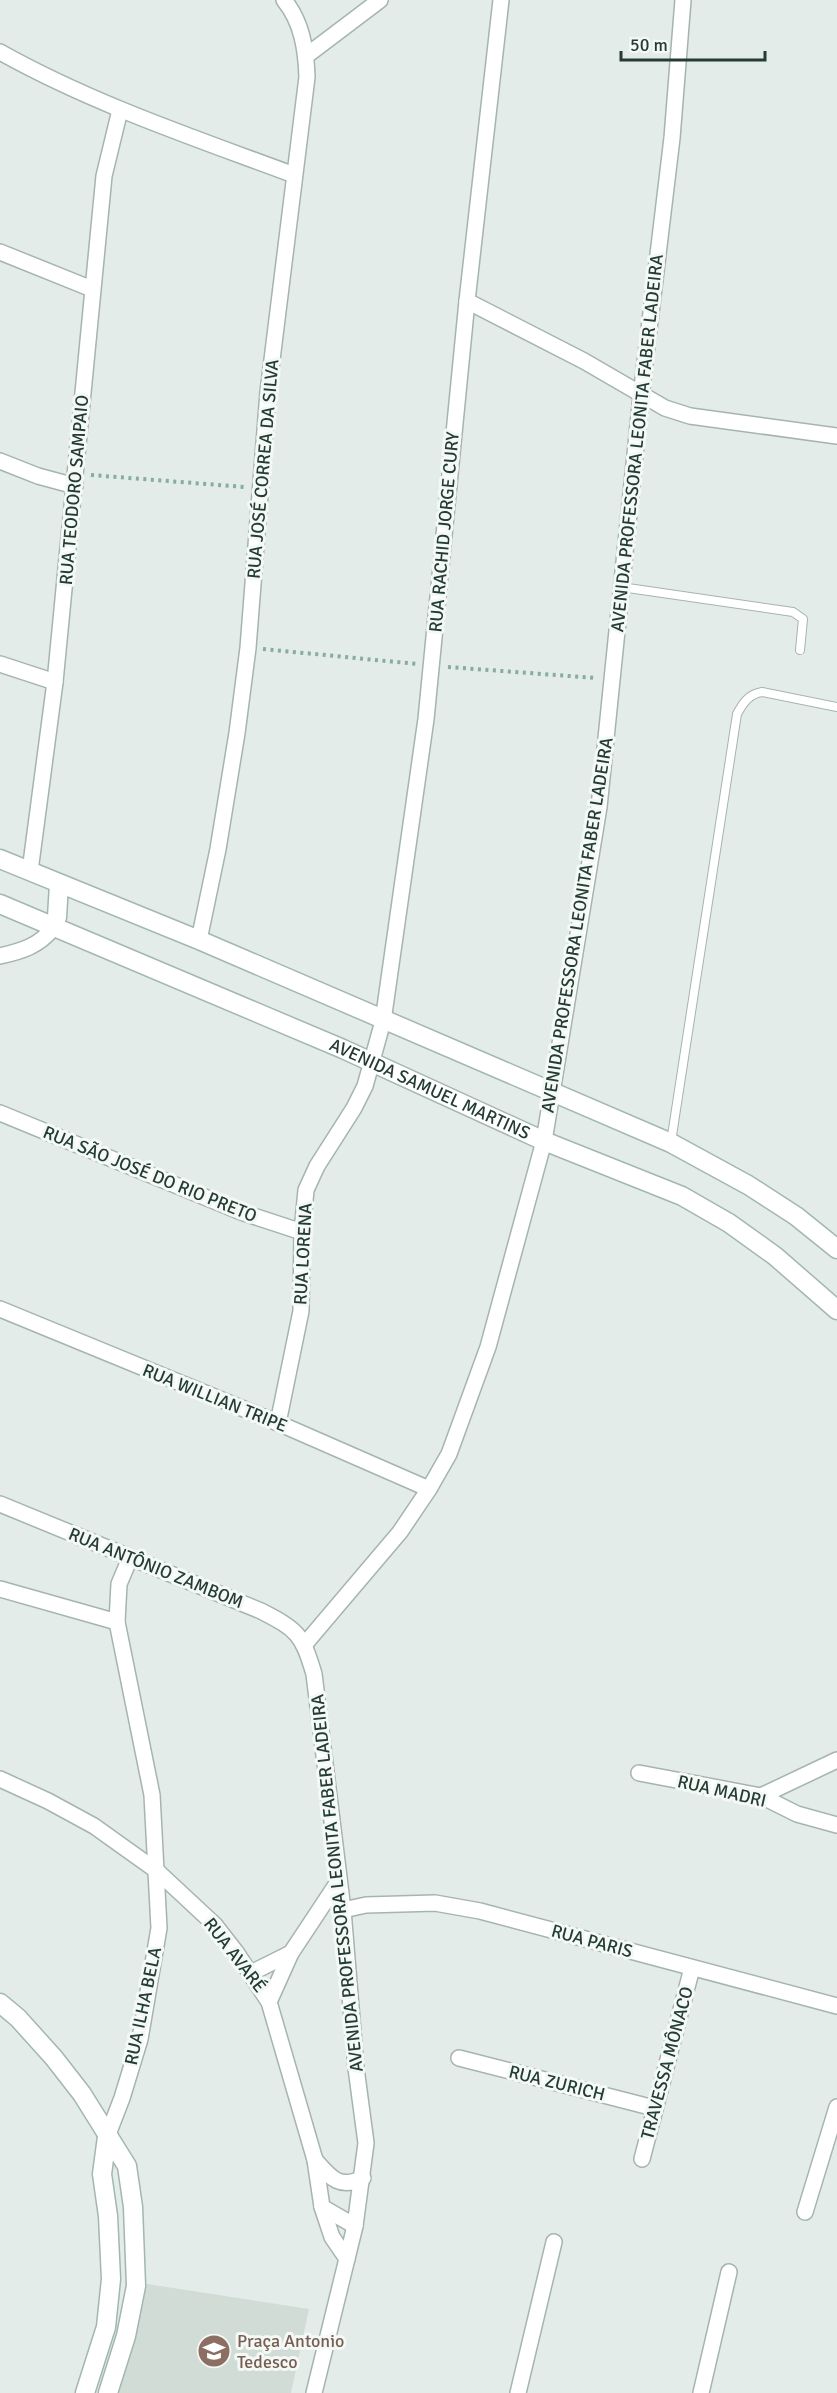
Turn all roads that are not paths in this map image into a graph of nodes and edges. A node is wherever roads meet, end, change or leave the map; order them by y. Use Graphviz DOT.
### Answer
graph roads {
  1 [pos="284,0"];
  2 [pos="380,0"];
  3 [pos="501,0"];
  4 [pos="683,0"];
  5 [pos="0,52"];
  6 [pos="306,56"];
  7 [pos="120,110"];
  8 [pos="294,175"];
  9 [pos="0,252"];
  10 [pos="92,289"];
  11 [pos="467,301"];
  12 [pos="640,396"];
  13 [pos="836,432"];
  14 [pos="0,461"];
  15 [pos="76,480"];
  16 [pos="621,587"];
  17 [pos="800,650"];
  18 [pos="0,664"];
  19 [pos="55,682"];
  20 [pos="837,707"];
  21 [pos="0,859"];
  22 [pos="30,871"];
  23 [pos="59,884"];
  24 [pos="0,904"];
  25 [pos="53,928"];
  26 [pos="199,940"];
  27 [pos="0,956"];
  28 [pos="383,1021"];
  29 [pos="372,1063"];
  30 [pos="553,1093"];
  31 [pos="0,1113"];
  32 [pos="544,1141"];
  33 [pos="671,1143"];
  34 [pos="302,1232"];
  35 [pos="837,1249"];
  36 [pos="0,1309"];
  37 [pos="837,1310"];
  38 [pos="278,1423"];
  39 [pos="429,1489"];
  40 [pos="0,1504"];
  41 [pos="130,1558"];
  42 [pos="0,1590"];
  43 [pos="117,1622"];
  44 [pos="305,1644"];
  45 [pos="837,1760"];
  46 [pos="639,1773"];
  47 [pos="0,1779"];
  48 [pos="761,1796"];
  49 [pos="837,1825"];
  50 [pos="157,1871"];
  51 [pos="338,1882"];
  52 [pos="343,1911"];
  53 [pos="291,1953"];
  54 [pos="692,1968"];
  55 [pos="251,1973"];
  56 [pos="270,2002"];
  57 [pos="0,2004"];
  58 [pos="837,2006"];
  59 [pos="459,2058"];
  60 [pos="837,2107"];
  61 [pos="654,2108"];
  62 [pos="107,2137"];
  63 [pos="831,2153"];
  64 [pos="642,2159"];
  65 [pos="315,2160"];
  66 [pos="363,2178"];
  67 [pos="322,2207"];
  68 [pos="804,2212"];
  69 [pos="355,2226"];
  70 [pos="554,2242"];
  71 [pos="347,2259"];
  72 [pos="729,2272"];
  73 [pos="86,2393"];
  74 [pos="108,2393"];
  75 [pos="314,2393"];
  76 [pos="518,2393"];
  77 [pos="701,2393"];
  1 -- 6 [label="street, RUA JOSÉ CORREA DA SILVA"];
  2 -- 6 [label="street"];
  3 -- 11 [label="street, RUA RACHID JORGE CURY"];
  4 -- 12 [label="street, AVENIDA PROFESSORA LEONITA FABER LADEIRA"];
  5 -- 7 [label="street"];
  6 -- 8 [label="street, RUA JOSÉ CORREA DA SILVA"];
  7 -- 8 [label="street"];
  7 -- 10 [label="street, RUA TEODORO SAMPAIO"];
  8 -- 26 [label="street, RUA JOSÉ CORREA DA SILVA"];
  9 -- 10 [label="street"];
  10 -- 15 [label="street, RUA TEODORO SAMPAIO"];
  11 -- 12 [label="street"];
  11 -- 28 [label="street, RUA RACHID JORGE CURY"];
  12 -- 13 [label="street"];
  12 -- 16 [label="street, AVENIDA PROFESSORA LEONITA FABER LADEIRA"];
  14 -- 15 [label="street"];
  15 -- 19 [label="street, RUA TEODORO SAMPAIO"];
  16 -- 17 [label="lane"];
  16 -- 30 [label="street, AVENIDA PROFESSORA LEONITA FABER LADEIRA"];
  18 -- 19 [label="street"];
  19 -- 22 [label="street, RUA TEODORO SAMPAIO"];
  20 -- 33 [label="lane"];
  21 -- 22 [label="main road"];
  22 -- 23 [label="main road"];
  23 -- 25 [label="main road"];
  23 -- 26 [label="main road"];
  24 -- 25 [label="main road, AVENIDA SAMUEL MARTINS"];
  25 -- 27 [label="street"];
  25 -- 29 [label="main road, AVENIDA SAMUEL MARTINS"];
  26 -- 28 [label="main road"];
  28 -- 29 [label="street, RUA RACHID JORGE CURY"];
  28 -- 30 [label="main road"];
  29 -- 32 [label="main road, AVENIDA SAMUEL MARTINS"];
  29 -- 34 [label="street, RUA LORENA"];
  30 -- 32 [label="street, AVENIDA PROFESSORA LEONITA FABER LADEIRA"];
  30 -- 33 [label="main road"];
  31 -- 34 [label="street, RUA SÃO JOSÉ DO RIO PRETO"];
  32 -- 37 [label="main road, AVENIDA SAMUEL MARTINS"];
  32 -- 39 [label="street, AVENIDA PROFESSORA LEONITA FABER LADEIRA"];
  33 -- 35 [label="main road"];
  34 -- 38 [label="street, RUA LORENA"];
  36 -- 38 [label="street, RUA WILLIAN TRIPE"];
  38 -- 39 [label="street, RUA WILLIAN TRIPE"];
  39 -- 44 [label="street, AVENIDA PROFESSORA LEONITA FABER LADEIRA"];
  40 -- 41 [label="street, RUA ANTÔNIO ZAMBOM"];
  41 -- 43 [label="street"];
  41 -- 44 [label="street, RUA ANTÔNIO ZAMBOM"];
  42 -- 43 [label="street"];
  43 -- 50 [label="street"];
  44 -- 51 [label="street, AVENIDA PROFESSORA LEONITA FABER LADEIRA"];
  45 -- 48 [label="street"];
  46 -- 48 [label="street, RUA MADRI"];
  47 -- 50 [label="street, RUA AVARÉ"];
  48 -- 49 [label="street, RUA MADRI"];
  50 -- 55 [label="street, RUA AVARÉ"];
  50 -- 62 [label="street, RUA ILHA BELA"];
  51 -- 52 [label="street, AVENIDA PROFESSORA LEONITA FABER LADEIRA"];
  51 -- 53 [label="street"];
  52 -- 54 [label="street, RUA PARIS"];
  52 -- 66 [label="street, AVENIDA PROFESSORA LEONITA FABER LADEIRA"];
  53 -- 55 [label="street"];
  53 -- 56 [label="street"];
  54 -- 58 [label="street, RUA PARIS"];
  54 -- 61 [label="street, TRAVESSA MÔNACO"];
  55 -- 56 [label="street, RUA AVARÉ"];
  56 -- 65 [label="street, RUA AVARÉ"];
  57 -- 62 [label="main road"];
  59 -- 61 [label="street, RUA ZURICH"];
  60 -- 63 [label="street"];
  61 -- 64 [label="street, TRAVESSA MÔNACO"];
  62 -- 73 [label="main road"];
  62 -- 74 [label="main road"];
  63 -- 68 [label="street"];
  65 -- 66 [label="street"];
  65 -- 67 [label="street, RUA AVARÉ"];
  66 -- 69 [label="street, AVENIDA PROFESSORA LEONITA FABER LADEIRA"];
  67 -- 69 [label="street"];
  67 -- 71 [label="street, RUA AVARÉ"];
  69 -- 71 [label="street, AVENIDA PROFESSORA LEONITA FABER LADEIRA"];
  70 -- 76 [label="street"];
  71 -- 75 [label="street, AVENIDA PROFESSORA LEONITA FABER LADEIRA"];
  72 -- 77 [label="street"];
}
